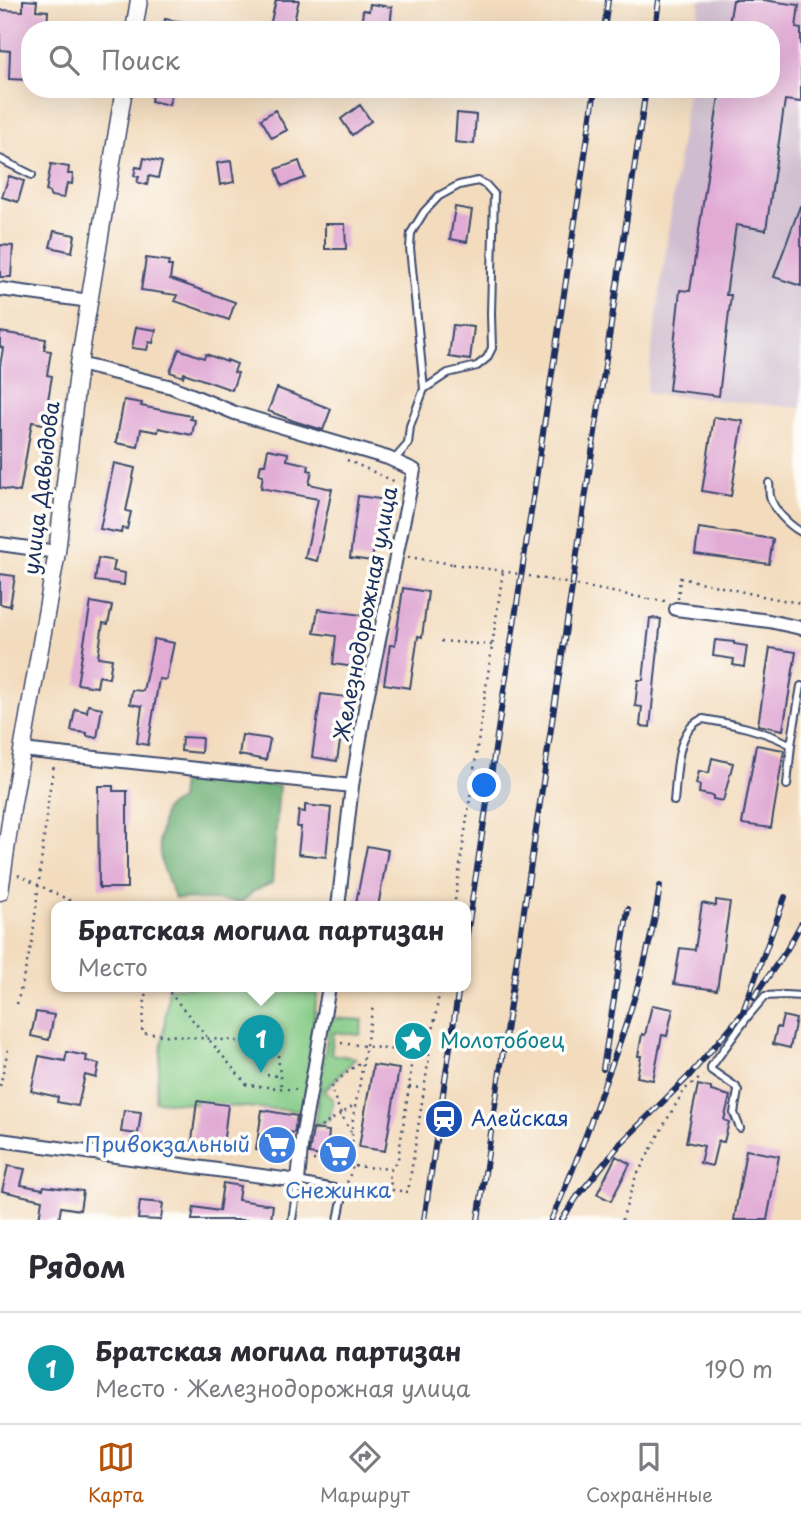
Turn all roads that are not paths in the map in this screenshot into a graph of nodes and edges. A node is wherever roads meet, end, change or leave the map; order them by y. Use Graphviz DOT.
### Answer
graph roads {
  1 [pos="139,0"];
  2 [pos="136,21"];
  3 [pos="123,98"];
  4 [pos="0,159"];
  5 [pos="32,174"];
  6 [pos="0,289"];
  7 [pos="90,300"];
  8 [pos="79,364"];
  9 [pos="424,389"];
  10 [pos="394,460"];
  11 [pos="769,483"];
  12 [pos="801,532"];
  13 [pos="0,544"];
  14 [pos="57,552"];
  15 [pos="674,604"];
  16 [pos="801,628"];
  17 [pos="801,686"];
  18 [pos="791,744"];
  19 [pos="22,750"];
  20 [pos="788,785"];
  21 [pos="352,786"];
  22 [pos="674,801"];
  23 [pos="6,807"];
  24 [pos="0,892"];
  25 [pos="339,901"];
  26 [pos="328,992"];
  27 [pos="801,996"];
  28 [pos="740,1128"];
  29 [pos="0,1140"];
  30 [pos="298,1181"];
  31 [pos="292,1220"];
  32 [pos="338,1220"];
  1 -- 2 [label="main road"];
  3 -- 7 [label="main road, улица Давыдова"];
  4 -- 5 [label="lane"];
  6 -- 7 [label="street"];
  7 -- 8 [label="main road, улица Давыдова"];
  8 -- 10 [label="street, Железнодорожная улица"];
  8 -- 14 [label="main road, улица Давыдова"];
  9 -- 9 [label="lane"];
  9 -- 10 [label="lane"];
  10 -- 21 [label="street, Железнодорожная улица"];
  11 -- 12 [label="lane"];
  13 -- 14 [label="street"];
  14 -- 19 [label="main road, улица Давыдова"];
  15 -- 16 [label="street"];
  17 -- 18 [label="lane"];
  18 -- 20 [label="lane"];
  18 -- 22 [label="lane"];
  19 -- 21 [label="street"];
  19 -- 23 [label="main road, улица Давыдова"];
  21 -- 25 [label="street, Железнодорожная улица"];
  23 -- 24 [label="main road, улица Давыдова"];
  26 -- 30 [label="street"];
  27 -- 28 [label="lane"];
  29 -- 30 [label="street"];
  30 -- 31 [label="lane"];
  30 -- 32 [label="lane"];
}
